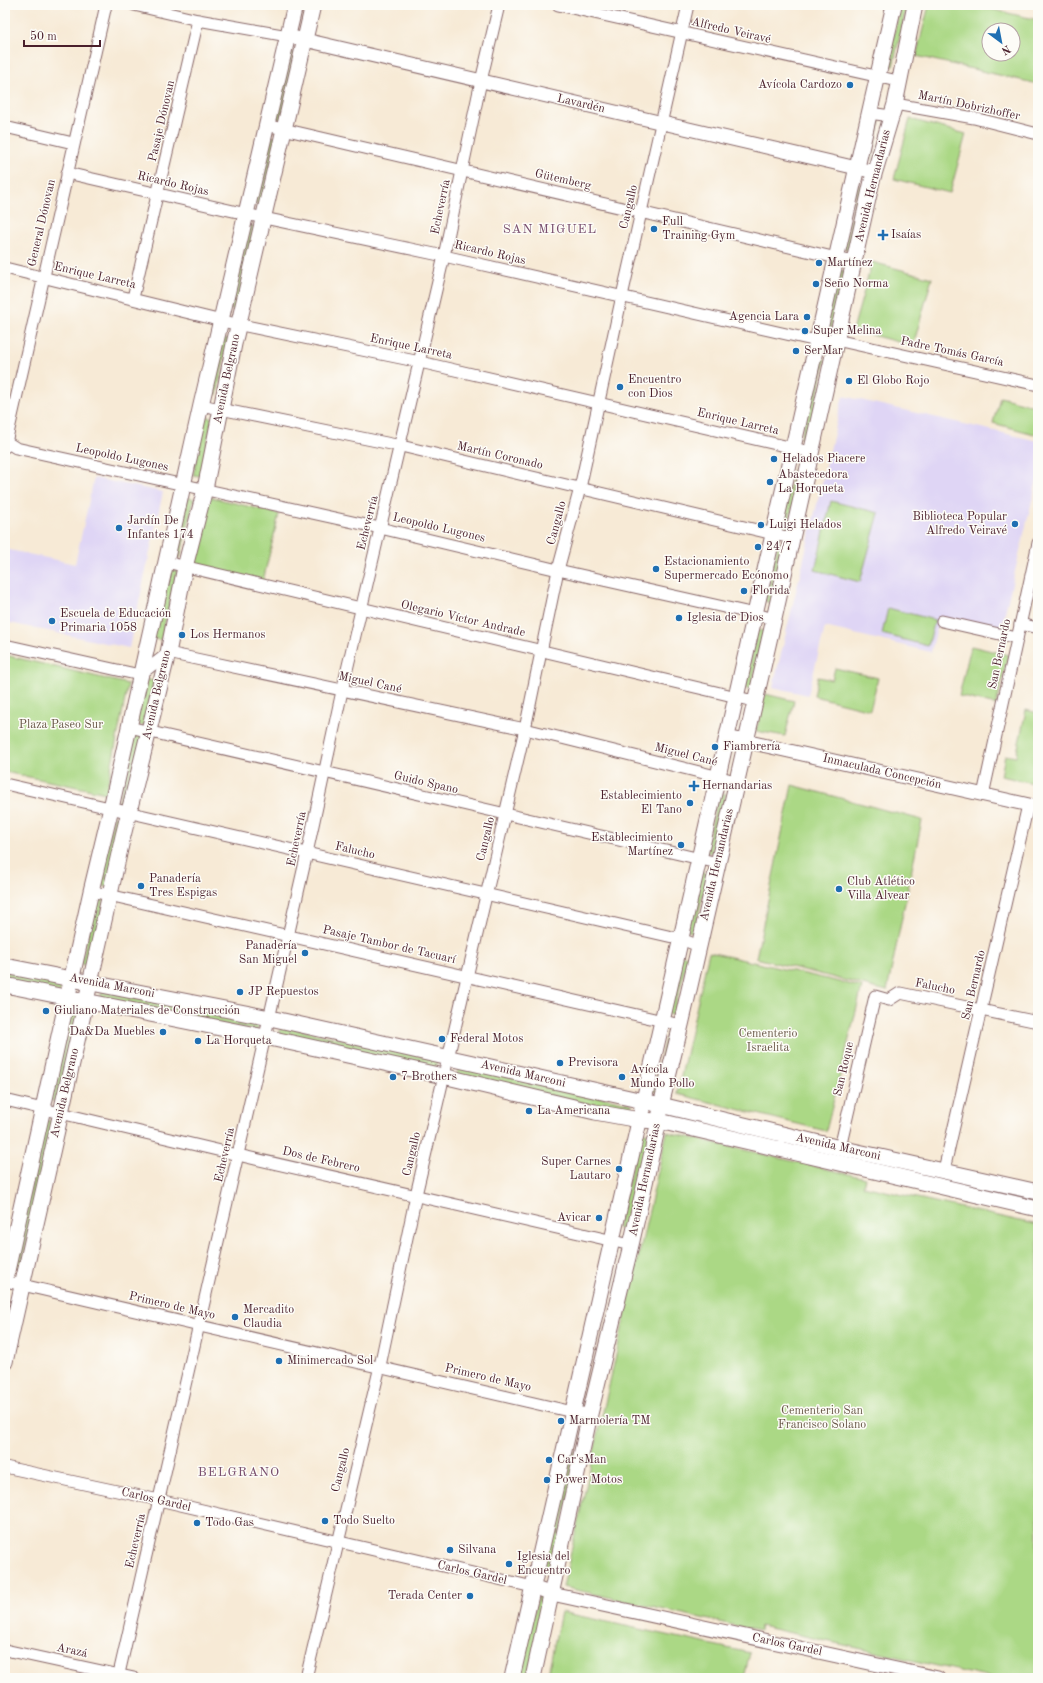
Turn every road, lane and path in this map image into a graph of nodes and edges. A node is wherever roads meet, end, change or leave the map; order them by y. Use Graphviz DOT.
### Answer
graph roads {
  1 [pos="106,5"];
  2 [pos="134,5"];
  3 [pos="295,5"];
  4 [pos="313,5"];
  5 [pos="499,5"];
  6 [pos="558,5"];
  7 [pos="688,5"];
  8 [pos="894,5"];
  9 [pos="915,5"];
  10 [pos="198,20"];
  11 [pos="682,33"];
  12 [pos="288,36"];
  13 [pos="305,40"];
  14 [pos="877,77"];
  15 [pos="481,81"];
  16 [pos="898,81"];
  17 [pos="893,110"];
  18 [pos="869,112"];
  19 [pos="661,123"];
  20 [pos="266,125"];
  21 [pos="5,127"];
  22 [pos="285,130"];
  23 [pos="1038,134"];
  24 [pos="73,143"];
  25 [pos="856,168"];
  26 [pos="462,171"];
  27 [pos="874,172"];
  28 [pos="67,173"];
  29 [pos="159,194"];
  30 [pos="642,212"];
  31 [pos="246,214"];
  32 [pos="264,218"];
  33 [pos="444,256"];
  34 [pos="836,258"];
  35 [pos="854,262"];
  36 [pos="5,268"];
  37 [pos="43,277"];
  38 [pos="622,296"];
  39 [pos="133,298"];
  40 [pos="222,320"];
  41 [pos="239,324"];
  42 [pos="836,340"];
  43 [pos="817,341"];
  44 [pos="420,362"];
  45 [pos="1038,385"];
  46 [pos="598,403"];
  47 [pos="201,404"];
  48 [pos="221,408"];
  49 [pos="5,444"];
  50 [pos="401,446"];
  51 [pos="793,447"];
  52 [pos="811,452"];
  53 [pos="184,485"];
  54 [pos="580,488"];
  55 [pos="204,489"];
  56 [pos="380,528"];
  57 [pos="773,534"];
  58 [pos="791,538"];
  59 [pos="1038,543"];
  60 [pos="166,562"];
  61 [pos="185,566"];
  62 [pos="558,570"];
  63 [pos="362,609"];
  64 [pos="755,614"];
  65 [pos="774,620"];
  66 [pos="942,621"];
  67 [pos="1020,624"];
  68 [pos="1038,628"];
  69 [pos="1017,638"];
  70 [pos="5,645"];
  71 [pos="541,651"];
  72 [pos="168,652"];
  73 [pos="140,675"];
  74 [pos="342,691"];
  75 [pos="736,696"];
  76 [pos="754,701"];
  77 [pos="130,727"];
  78 [pos="524,729"];
  79 [pos="149,732"];
  80 [pos="727,737"];
  81 [pos="745,741"];
  82 [pos="324,773"];
  83 [pos="718,776"];
  84 [pos="736,781"];
  85 [pos="5,784"];
  86 [pos="983,795"];
  87 [pos="1033,806"];
  88 [pos="111,808"];
  89 [pos="129,812"];
  90 [pos="505,813"];
  91 [pos="307,853"];
  92 [pos="699,858"];
  93 [pos="718,863"];
  94 [pos="91,891"];
  95 [pos="486,895"];
  96 [pos="110,896"];
  97 [pos="288,935"];
  98 [pos="680,939"];
  99 [pos="699,946"];
  100 [pos="5,966"];
  101 [pos="468,976"];
  102 [pos="72,978"];
  103 [pos="91,982"];
  104 [pos="5,985"];
  105 [pos="875,996"];
  106 [pos="67,997"];
  107 [pos="86,1001"];
  108 [pos="982,1009"];
  109 [pos="270,1018"];
  110 [pos="662,1020"];
  111 [pos="1038,1022"];
  112 [pos="681,1025"];
  113 [pos="265,1037"];
  114 [pos="448,1057"];
  115 [pos="443,1076"];
  116 [pos="5,1100"];
  117 [pos="643,1101"];
  118 [pos="661,1105"];
  119 [pos="43,1108"];
  120 [pos="60,1112"];
  121 [pos="639,1120"];
  122 [pos="659,1121"];
  123 [pos="840,1148"];
  124 [pos="238,1155"];
  125 [pos="944,1170"];
  126 [pos="1038,1192"];
  127 [pos="416,1195"];
  128 [pos="1038,1209"];
  129 [pos="612,1240"];
  130 [pos="631,1245"];
  131 [pos="5,1280"];
  132 [pos="22,1285"];
  133 [pos="199,1326"];
  134 [pos="5,1362"];
  135 [pos="380,1366"];
  136 [pos="573,1412"];
  137 [pos="590,1414"];
  138 [pos="5,1467"];
  139 [pos="158,1500"];
  140 [pos="337,1543"];
  141 [pos="533,1587"];
  142 [pos="552,1594"];
  143 [pos="5,1650"];
  144 [pos="903,1674"];
  145 [pos="118,1676"];
  146 [pos="134,1678"];
  147 [pos="306,1678"];
  148 [pos="512,1678"];
  149 [pos="533,1678"];
  150 [pos="938,1678"];
  1 -- 24 [label="street, General Dónovan"];
  2 -- 10 [label="street"];
  3 -- 12 [label="main road, Avenida Belgrano"];
  4 -- 13 [label="main road, Avenida Belgrano"];
  5 -- 15 [label="street, Echeverría"];
  6 -- 11 [label="street, Alfredo Veiravé"];
  7 -- 11 [label="street, Cangallo"];
  8 -- 14 [label="main road, Avenida Hernandarias"];
  9 -- 16 [label="main road, Avenida Hernandarias"];
  10 -- 12 [label="street"];
  10 -- 29 [label="street, Pasaje Dónovan"];
  11 -- 14 [label="street, Alfredo Veiravé"];
  11 -- 19 [label="street, Cangallo"];
  12 -- 13 [label="street, Lavardén"];
  12 -- 20 [label="main road, Avenida Belgrano"];
  13 -- 15 [label="street, Lavardén"];
  13 -- 22 [label="main road, Avenida Belgrano"];
  14 -- 16 [label="street, Alfredo Veiravé"];
  14 -- 18 [label="main road, Avenida Hernandarias"];
  15 -- 19 [label="street, Lavardén"];
  15 -- 26 [label="street, Echeverría"];
  16 -- 17 [label="main road, Avenida Hernandarias"];
  17 -- 18 [label="street, Martín Dobrizhoffer"];
  17 -- 23 [label="street, Martín Dobrizhoffer"];
  17 -- 27 [label="main road, Avenida Hernandarias"];
  18 -- 25 [label="main road, Avenida Hernandarias"];
  19 -- 25 [label="street, Lavardén"];
  19 -- 30 [label="street, Cangallo"];
  20 -- 22 [label="street, Gütemberg"];
  20 -- 31 [label="main road, Avenida Belgrano"];
  21 -- 24 [label="street"];
  22 -- 26 [label="street, Gütemberg"];
  22 -- 32 [label="main road, Avenida Belgrano"];
  24 -- 28 [label="street, General Dónovan"];
  25 -- 27 [label="street, Lavardén"];
  25 -- 34 [label="main road, Avenida Hernandarias"];
  26 -- 30 [label="street, Gütemberg"];
  26 -- 33 [label="street, Echeverría"];
  27 -- 35 [label="main road, Avenida Hernandarias"];
  28 -- 29 [label="street, Ricardo Rojas"];
  28 -- 37 [label="street, General Dónovan"];
  29 -- 31 [label="street, Ricardo Rojas"];
  29 -- 39 [label="street, Pasaje Dónovan"];
  30 -- 34 [label="street, Gütemberg"];
  30 -- 38 [label="street, Cangallo"];
  31 -- 32 [label="street, Ricardo Rojas"];
  31 -- 40 [label="main road, Avenida Belgrano"];
  32 -- 33 [label="street, Ricardo Rojas"];
  32 -- 41 [label="main road, Avenida Belgrano"];
  33 -- 38 [label="street, Ricardo Rojas"];
  33 -- 44 [label="street, Echeverría"];
  34 -- 35 [label="street, Gütemberg"];
  34 -- 43 [label="main road, Avenida Hernandarias"];
  35 -- 42 [label="main road, Avenida Hernandarias"];
  36 -- 37 [label="street, Enrique Larreta"];
  37 -- 39 [label="street, Enrique Larreta"];
  37 -- 49 [label="street, General Dónovan"];
  38 -- 43 [label="street, Ricardo Rojas"];
  38 -- 46 [label="street, Cangallo"];
  39 -- 40 [label="street, Enrique Larreta"];
  40 -- 41 [label="street, Enrique Larreta"];
  40 -- 47 [label="main road, Avenida Belgrano"];
  41 -- 44 [label="street, Enrique Larreta"];
  41 -- 48 [label="main road, Avenida Belgrano"];
  42 -- 43 [label="street, Ricardo Rojas"];
  42 -- 45 [label="street, Padre Tomás García"];
  42 -- 52 [label="main road, Avenida Hernandarias"];
  43 -- 51 [label="main road, Avenida Hernandarias"];
  44 -- 46 [label="street, Enrique Larreta"];
  44 -- 50 [label="street, Echeverría"];
  46 -- 51 [label="street, Enrique Larreta"];
  46 -- 54 [label="street, Cangallo"];
  47 -- 48 [label="street, Martín Coronado"];
  47 -- 53 [label="main road, Avenida Belgrano"];
  48 -- 50 [label="street, Martín Coronado"];
  48 -- 55 [label="main road, Avenida Belgrano"];
  49 -- 53 [label="street, Leopoldo Lugones"];
  50 -- 54 [label="street, Martín Coronado"];
  50 -- 56 [label="street, Echeverría"];
  51 -- 52 [label="street, Enrique Larreta"];
  51 -- 57 [label="main road, Avenida Hernandarias"];
  52 -- 58 [label="main road, Avenida Hernandarias"];
  53 -- 55 [label="street, Leopoldo Lugones"];
  53 -- 60 [label="main road, Avenida Belgrano"];
  54 -- 57 [label="street, Martín Coronado"];
  54 -- 62 [label="street, Cangallo"];
  55 -- 56 [label="street, Leopoldo Lugones"];
  55 -- 61 [label="main road, Avenida Belgrano"];
  56 -- 62 [label="street, Leopoldo Lugones"];
  56 -- 63 [label="street, Echeverría"];
  57 -- 58 [label="street, Martín Coronado"];
  57 -- 64 [label="main road, Avenida Hernandarias"];
  58 -- 65 [label="main road, Avenida Hernandarias"];
  59 -- 67 [label="street, San Bernardo"];
  60 -- 61 [label="street, Olegario Víctor Andrade"];
  60 -- 73 [label="main road, Avenida Belgrano"];
  61 -- 63 [label="street, Olegario Víctor Andrade"];
  61 -- 72 [label="main road, Avenida Belgrano"];
  62 -- 64 [label="street, Leopoldo Lugones"];
  62 -- 71 [label="street, Cangallo"];
  63 -- 71 [label="street, Olegario Víctor Andrade"];
  63 -- 74 [label="street, Echeverría"];
  64 -- 65 [label="street, Leopoldo Lugones"];
  64 -- 75 [label="main road, Avenida Hernandarias"];
  65 -- 76 [label="main road, Avenida Hernandarias"];
  66 -- 69 [label="street"];
  67 -- 68 [label="street"];
  67 -- 69 [label="street, San Bernardo"];
  69 -- 86 [label="street, San Bernardo"];
  70 -- 73 [label="street"];
  71 -- 75 [label="street, Olegario Víctor Andrade"];
  71 -- 78 [label="street, Cangallo"];
  72 -- 73 [label="street"];
  72 -- 74 [label="street, Miguel Cané"];
  72 -- 79 [label="main road, Avenida Belgrano"];
  73 -- 77 [label="main road, Avenida Belgrano"];
  74 -- 78 [label="street, Miguel Cané"];
  74 -- 82 [label="street, Echeverría"];
  75 -- 76 [label="street, Olegario Víctor Andrade"];
  75 -- 80 [label="main road, Avenida Hernandarias"];
  76 -- 81 [label="main road, Avenida Hernandarias"];
  77 -- 79 [label="street, Guido Spano"];
  77 -- 88 [label="main road, Avenida Belgrano"];
  78 -- 83 [label="street, Miguel Cané"];
  78 -- 90 [label="street, Cangallo"];
  79 -- 82 [label="street, Guido Spano"];
  79 -- 89 [label="main road, Avenida Belgrano"];
  80 -- 81 [label="street, Inmaculada Concepción"];
  80 -- 83 [label="main road, Avenida Hernandarias"];
  81 -- 84 [label="main road, Avenida Hernandarias"];
  81 -- 86 [label="street, Inmaculada Concepción"];
  82 -- 90 [label="street, Guido Spano"];
  82 -- 91 [label="street, Echeverría"];
  83 -- 84 [label="street, Miguel Cané"];
  83 -- 92 [label="main road, Avenida Hernandarias"];
  84 -- 93 [label="main road, Avenida Hernandarias"];
  85 -- 88 [label="street, Falucho"];
  86 -- 87 [label="street, Inmaculada Concepción"];
  87 -- 108 [label="street, San Bernardo"];
  88 -- 89 [label="street, Falucho"];
  88 -- 94 [label="main road, Avenida Belgrano"];
  89 -- 91 [label="street, Falucho"];
  89 -- 96 [label="main road, Avenida Belgrano"];
  90 -- 92 [label="street, Guido Spano"];
  90 -- 95 [label="street, Cangallo"];
  91 -- 95 [label="street, Falucho"];
  91 -- 97 [label="street, Echeverría"];
  92 -- 93 [label="street, Guido Spano"];
  92 -- 98 [label="main road, Avenida Hernandarias"];
  93 -- 99 [label="main road, Avenida Hernandarias"];
  94 -- 96 [label="street, Pasaje Tambor de Tacuarí"];
  94 -- 102 [label="main road, Avenida Belgrano"];
  95 -- 98 [label="street, Falucho"];
  95 -- 101 [label="street, Cangallo"];
  96 -- 97 [label="street, Pasaje Tambor de Tacuarí"];
  96 -- 103 [label="main road, Avenida Belgrano"];
  97 -- 101 [label="street, Pasaje Tambor de Tacuarí"];
  97 -- 109 [label="street, Echeverría"];
  98 -- 99 [label="street, Falucho"];
  98 -- 110 [label="main road, Avenida Hernandarias"];
  99 -- 112 [label="main road, Avenida Hernandarias"];
  100 -- 102 [label="main road, Avenida Marconi"];
  101 -- 110 [label="street, Pasaje Tambor de Tacuarí"];
  101 -- 114 [label="street, Cangallo"];
  102 -- 103 [label="main road, Avenida Marconi"];
  102 -- 106 [label="main road, Avenida Belgrano"];
  103 -- 107 [label="main road, Avenida Belgrano"];
  103 -- 109 [label="main road, Avenida Marconi"];
  104 -- 106 [label="main road, Avenida Marconi"];
  105 -- 108 [label="street, Falucho"];
  105 -- 123 [label="street, San Roque"];
  106 -- 107 [label="main road, Avenida Marconi"];
  106 -- 119 [label="main road, Avenida Belgrano"];
  107 -- 113 [label="main road, Avenida Marconi"];
  107 -- 120 [label="main road, Avenida Belgrano"];
  108 -- 111 [label="street, Falucho"];
  108 -- 125 [label="street, San Bernardo"];
  109 -- 113 [label="street, Echeverría"];
  109 -- 114 [label="main road, Avenida Marconi"];
  110 -- 112 [label="street, Pasaje Tambor de Tacuarí"];
  110 -- 117 [label="main road, Avenida Hernandarias"];
  112 -- 118 [label="main road, Avenida Hernandarias"];
  113 -- 115 [label="main road, Avenida Marconi"];
  113 -- 124 [label="street, Echeverría"];
  114 -- 115 [label="street, Cangallo"];
  114 -- 117 [label="main road, Avenida Marconi"];
  115 -- 121 [label="main road, Avenida Marconi"];
  115 -- 127 [label="street, Cangallo"];
  116 -- 119 [label="street, Dos de Febrero"];
  117 -- 118 [label="main road, Avenida Marconi"];
  117 -- 121 [label="main road, Avenida Hernandarias"];
  118 -- 122 [label="main road, Avenida Hernandarias"];
  118 -- 123 [label="main road, Avenida Marconi"];
  119 -- 120 [label="street, Dos de Febrero"];
  119 -- 131 [label="main road, Avenida Belgrano"];
  120 -- 124 [label="street, Dos de Febrero"];
  120 -- 132 [label="main road, Avenida Belgrano"];
  121 -- 122 [label="main road, Avenida Marconi"];
  121 -- 129 [label="main road, Avenida Hernandarias"];
  122 -- 128 [label="main road, Avenida Marconi"];
  122 -- 130 [label="main road, Avenida Hernandarias"];
  123 -- 125 [label="main road, Avenida Marconi"];
  124 -- 127 [label="street, Dos de Febrero"];
  124 -- 133 [label="street, Echeverría"];
  125 -- 126 [label="main road, Avenida Marconi"];
  127 -- 129 [label="street, Dos de Febrero"];
  127 -- 135 [label="street, Cangallo"];
  129 -- 130 [label="street, Dos de Febrero"];
  129 -- 136 [label="main road, Avenida Hernandarias"];
  130 -- 137 [label="main road, Avenida Hernandarias"];
  131 -- 132 [label="street, Primero de Mayo"];
  132 -- 133 [label="street, Primero de Mayo"];
  132 -- 134 [label="main road, Avenida Belgrano"];
  133 -- 135 [label="street, Primero de Mayo"];
  133 -- 139 [label="street, Echeverría"];
  135 -- 136 [label="street, Primero de Mayo"];
  135 -- 140 [label="street, Cangallo"];
  136 -- 137 [label="street, Primero de Mayo"];
  136 -- 141 [label="main road, Avenida Hernandarias"];
  137 -- 142 [label="main road, Avenida Hernandarias"];
  138 -- 139 [label="street, Carlos Gardel"];
  139 -- 140 [label="street, Carlos Gardel"];
  139 -- 145 [label="street, Echeverría"];
  140 -- 141 [label="street, Carlos Gardel"];
  140 -- 147 [label="street, Cangallo"];
  141 -- 142 [label="street, Carlos Gardel"];
  141 -- 148 [label="main road, Avenida Hernandarias"];
  142 -- 144 [label="street, Carlos Gardel"];
  142 -- 149 [label="main road, Avenida Hernandarias"];
  143 -- 145 [label="street, Arazá"];
  144 -- 150 [label="street, Carlos Gardel"];
  145 -- 146 [label="street, Arazá"];
}
